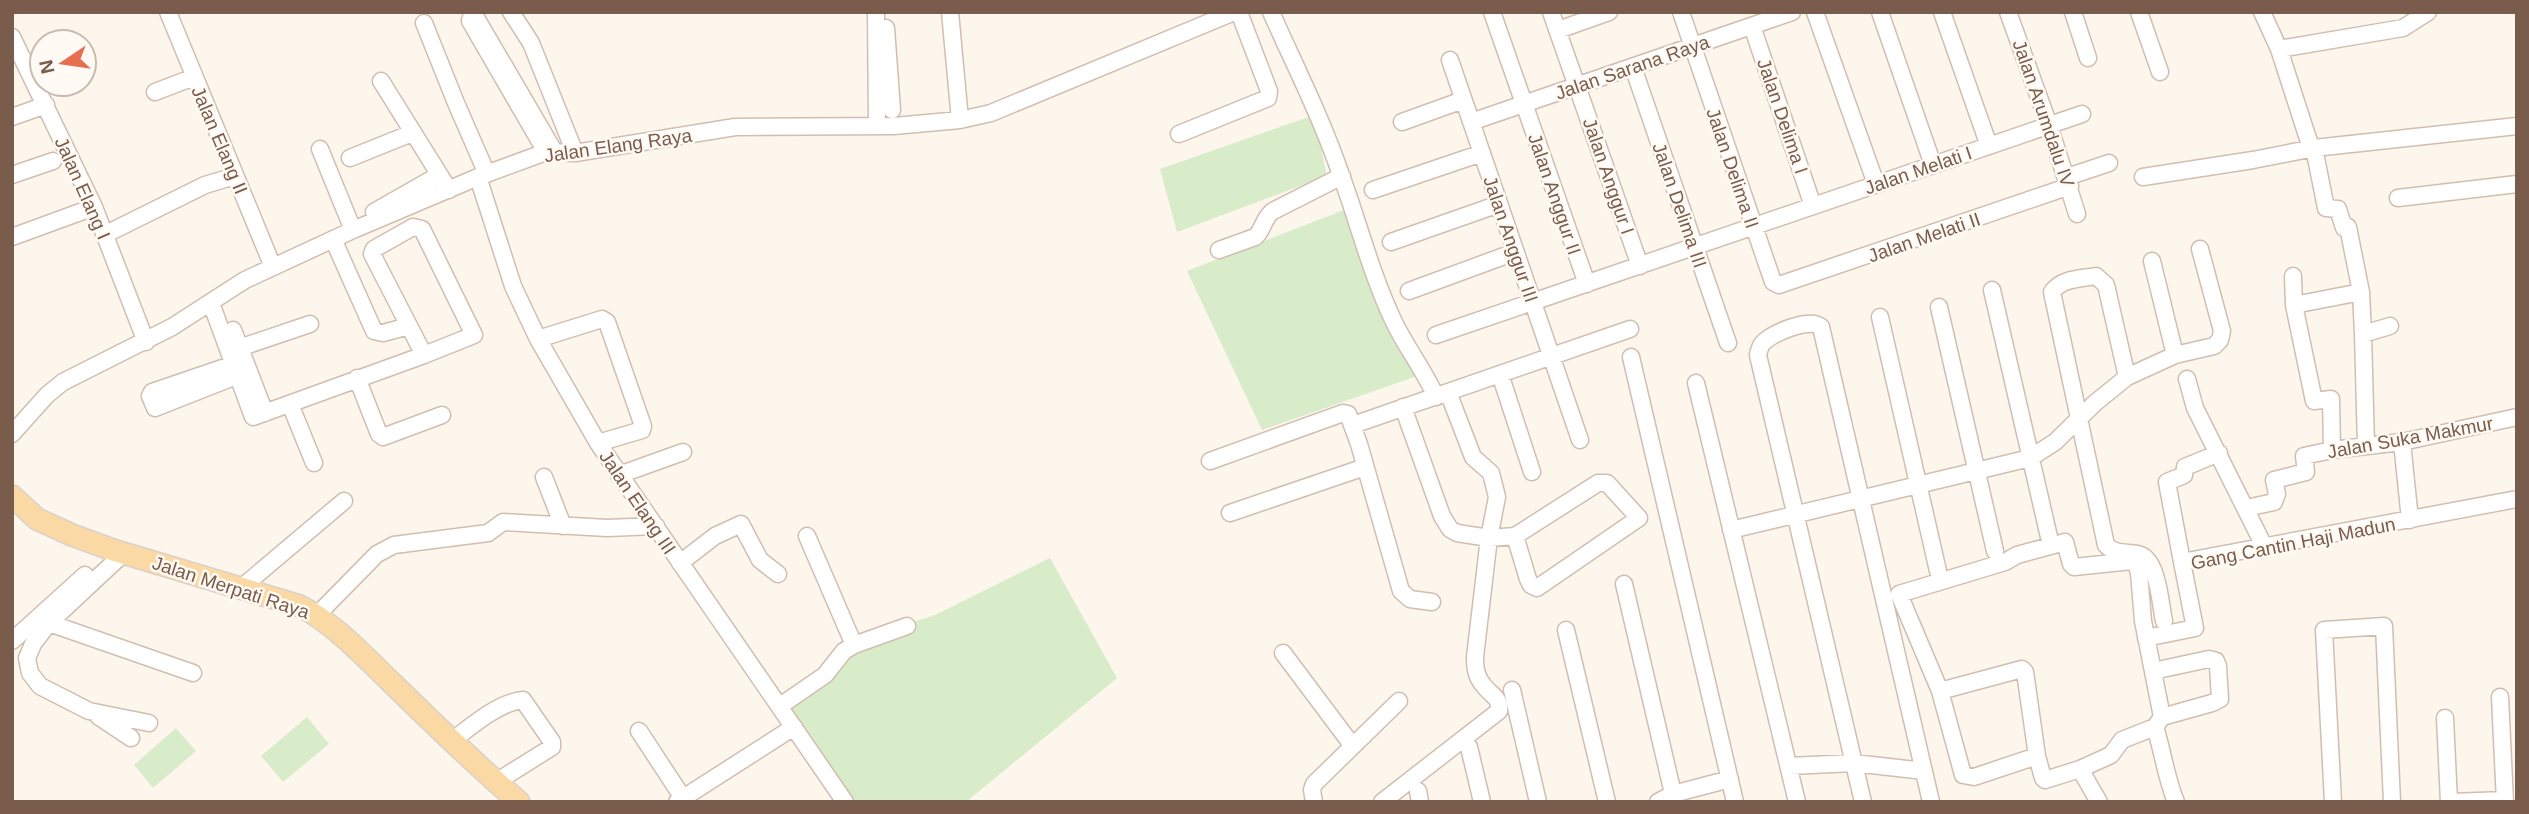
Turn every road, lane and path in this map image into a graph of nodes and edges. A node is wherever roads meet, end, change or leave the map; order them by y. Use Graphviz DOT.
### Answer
graph roads {
  1 [pos="168,12"];
  2 [pos="511,12"];
  3 [pos="876,12"];
  4 [pos="885,12"];
  5 [pos="950,12"];
  6 [pos="1236,12"];
  7 [pos="1271,12"];
  8 [pos="1492,12"];
  9 [pos="1551,12"];
  10 [pos="1609,12"];
  11 [pos="1681,12"];
  12 [pos="1792,12"];
  13 [pos="1815,12"];
  14 [pos="1880,12"];
  15 [pos="1942,12"];
  16 [pos="2008,12"];
  17 [pos="2073,12"];
  18 [pos="2139,12"];
  19 [pos="2262,12"];
  20 [pos="2428,12"];
  21 [pos="424,23"];
  22 [pos="1752,26"];
  23 [pos="1558,30"];
  24 [pos="12,37"];
  25 [pos="1693,46"];
  26 [pos="2279,49"];
  27 [pos="2088,58"];
  28 [pos="1450,60"];
  29 [pos="1633,67"];
  30 [pos="2160,72"];
  31 [pos="194,77"];
  32 [pos="381,80"];
  33 [pos="1578,86"];
  34 [pos="155,92"];
  35 [pos="1463,100"];
  36 [pos="1524,104"];
  37 [pos="46,105"];
  38 [pos="892,110"];
  39 [pos="2082,114"];
  40 [pos="12,117"];
  41 [pos="960,120"];
  42 [pos="1402,122"];
  43 [pos="1471,122"];
  44 [pos="2049,125"];
  45 [pos="877,126"];
  46 [pos="2517,126"];
  47 [pos="412,132"];
  48 [pos="1179,134"];
  49 [pos="1989,146"];
  50 [pos="2312,148"];
  51 [pos="320,149"];
  52 [pos="550,152"];
  53 [pos="575,153"];
  54 [pos="1482,153"];
  55 [pos="350,158"];
  56 [pos="53,161"];
  57 [pos="2109,163"];
  58 [pos="1933,165"];
  59 [pos="12,175"];
  60 [pos="439,175"];
  61 [pos="235,176"];
  62 [pos="483,176"];
  63 [pos="1342,176"];
  64 [pos="2143,177"];
  65 [pos="2068,182"];
  66 [pos="1876,184"];
  67 [pos="2517,184"];
  68 [pos="449,190"];
  69 [pos="1373,190"];
  70 [pos="2398,198"];
  71 [pos="1499,204"];
  72 [pos="1813,206"];
  73 [pos="94,207"];
  74 [pos="370,214"];
  75 [pos="2077,214"];
  76 [pos="1753,226"];
  77 [pos="353,230"];
  78 [pos="104,234"];
  79 [pos="12,237"];
  80 [pos="333,239"];
  81 [pos="1391,242"];
  82 [pos="1694,247"];
  83 [pos="2200,249"];
  84 [pos="1219,250"];
  85 [pos="1515,252"];
  86 [pos="2152,261"];
  87 [pos="1640,266"];
  88 [pos="273,267"];
  89 [pos="2293,276"];
  90 [pos="1587,285"];
  91 [pos="1779,285"];
  92 [pos="1992,290"];
  93 [pos="1409,291"];
  94 [pos="2361,292"];
  95 [pos="215,299"];
  96 [pos="1533,303"];
  97 [pos="2294,305"];
  98 [pos="1939,307"];
  99 [pos="1880,317"];
  100 [pos="310,324"];
  101 [pos="409,326"];
  102 [pos="2390,326"];
  103 [pos="1630,329"];
  104 [pos="2363,334"];
  105 [pos="1436,335"];
  106 [pos="538,339"];
  107 [pos="146,341"];
  108 [pos="1728,343"];
  109 [pos="424,355"];
  110 [pos="2175,355"];
  111 [pos="1551,357"];
  112 [pos="1631,357"];
  113 [pos="238,362"];
  114 [pos="1500,374"];
  115 [pos="2127,377"];
  116 [pos="357,378"];
  117 [pos="2187,379"];
  118 [pos="1696,383"];
  119 [pos="1442,394"];
  120 [pos="290,404"];
  121 [pos="1404,407"];
  122 [pos="442,415"];
  123 [pos="2517,417"];
  124 [pos="2079,419"];
  125 [pos="1353,425"];
  126 [pos="12,433"];
  127 [pos="1580,440"];
  128 [pos="2402,442"];
  129 [pos="598,443"];
  130 [pos="2366,446"];
  131 [pos="2332,450"];
  132 [pos="683,452"];
  133 [pos="2219,453"];
  134 [pos="2031,458"];
  135 [pos="1210,461"];
  136 [pos="314,463"];
  137 [pos="1365,467"];
  138 [pos="1976,471"];
  139 [pos="1532,472"];
  140 [pos="619,474"];
  141 [pos="544,477"];
  142 [pos="1919,485"];
  143 [pos="12,496"];
  144 [pos="1861,499"];
  145 [pos="2517,499"];
  146 [pos="344,501"];
  147 [pos="2246,508"];
  148 [pos="1230,513"];
  149 [pos="1796,515"];
  150 [pos="2410,520"];
  151 [pos="562,526"];
  152 [pos="656,526"];
  153 [pos="1731,530"];
  154 [pos="807,536"];
  155 [pos="1515,536"];
  156 [pos="2049,537"];
  157 [pos="1489,538"];
  158 [pos="2264,546"];
  159 [pos="118,551"];
  160 [pos="1995,551"];
  161 [pos="2182,562"];
  162 [pos="680,563"];
  163 [pos="1938,571"];
  164 [pos="778,574"];
  165 [pos="1624,584"];
  166 [pos="242,589"];
  167 [pos="1432,602"];
  168 [pos="317,615"];
  169 [pos="2164,621"];
  170 [pos="49,623"];
  171 [pos="907,626"];
  172 [pos="1566,630"];
  173 [pos="2146,638"];
  174 [pos="12,641"];
  175 [pos="854,645"];
  176 [pos="1283,653"];
  177 [pos="2153,671"];
  178 [pos="193,673"];
  179 [pos="1512,690"];
  180 [pos="1940,691"];
  181 [pos="2500,697"];
  182 [pos="1399,701"];
  183 [pos="780,706"];
  184 [pos="89,711"];
  185 [pos="2445,718"];
  186 [pos="2159,722"];
  187 [pos="149,723"];
  188 [pos="794,727"];
  189 [pos="639,731"];
  190 [pos="131,737"];
  191 [pos="452,741"];
  192 [pos="1352,745"];
  193 [pos="1469,747"];
  194 [pos="2037,756"];
  195 [pos="1854,763"];
  196 [pos="1789,766"];
  197 [pos="2080,769"];
  198 [pos="1924,771"];
  199 [pos="1730,779"];
  200 [pos="496,782"];
  201 [pos="1674,798"];
  202 [pos="683,800"];
  203 [pos="2505,801"];
  204 [pos="519,802"];
  205 [pos="845,802"];
  206 [pos="1314,802"];
  207 [pos="1382,802"];
  208 [pos="1482,802"];
  209 [pos="1538,802"];
  210 [pos="1607,802"];
  211 [pos="1658,802"];
  212 [pos="1735,802"];
  213 [pos="1797,802"];
  214 [pos="1863,802"];
  215 [pos="1931,802"];
  216 [pos="2099,802"];
  217 [pos="2176,802"];
  218 [pos="2333,802"];
  219 [pos="2392,802"];
  220 [pos="2449,802"];
  1 -- 31 [label="street, Jalan Elang II"];
  2 -- 53 [label="street"];
  3 -- 45 [label="street"];
  4 -- 38 [label="street"];
  5 -- 41 [label="street"];
  6 -- 41 [label="street, Jalan Elang Raya"];
  6 -- 48 [label="street"];
  7 -- 63 [label="street"];
  8 -- 36 [label="street, Jalan Anggur II"];
  9 -- 23 [label="street, Jalan Anggur I"];
  10 -- 23 [label="street"];
  11 -- 25 [label="street, Jalan Delima II"];
  12 -- 22 [label="street, Jalan Sarana Raya"];
  13 -- 66 [label="street"];
  14 -- 58 [label="street"];
  15 -- 49 [label="street"];
  16 -- 44 [label="street, Jalan Arumdalu IV"];
  17 -- 27 [label="street"];
  18 -- 30 [label="street"];
  19 -- 26 [label="street"];
  20 -- 26 [label="street"];
  21 -- 62 [label="street, Jalan Elang III"];
  22 -- 25 [label="street, Jalan Sarana Raya"];
  22 -- 72 [label="street, Jalan Delima I"];
  23 -- 33 [label="street, Jalan Anggur I"];
  24 -- 37 [label="street, Jalan Elang I"];
  25 -- 29 [label="street, Jalan Sarana Raya"];
  25 -- 76 [label="street, Jalan Delima II"];
  26 -- 50 [label="street"];
  28 -- 35 [label="street, Jalan Anggur III"];
  29 -- 33 [label="street, Jalan Sarana Raya"];
  29 -- 82 [label="street, Jalan Delima III"];
  31 -- 34 [label="street"];
  31 -- 61 [label="street, Jalan Elang II"];
  32 -- 47 [label="street"];
  33 -- 36 [label="street, Jalan Sarana Raya"];
  33 -- 87 [label="street, Jalan Anggur I"];
  35 -- 42 [label="street"];
  35 -- 43 [label="street, Jalan Anggur III"];
  36 -- 43 [label="street, Jalan Sarana Raya"];
  36 -- 90 [label="street, Jalan Anggur II"];
  37 -- 40 [label="street"];
  37 -- 73 [label="street, Jalan Elang I"];
  39 -- 44 [label="street, Jalan Melati I"];
  41 -- 45 [label="street, Jalan Elang Raya"];
  43 -- 54 [label="street, Jalan Anggur III"];
  44 -- 49 [label="street, Jalan Melati I"];
  44 -- 65 [label="street, Jalan Arumdalu IV"];
  45 -- 53 [label="street, Jalan Elang Raya"];
  46 -- 50 [label="street"];
  47 -- 55 [label="street"];
  47 -- 60 [label="street"];
  49 -- 58 [label="street, Jalan Melati I"];
  50 -- 64 [label="street"];
  50 -- 94 [label="street"];
  51 -- 77 [label="street"];
  52 -- 52 [label="street"];
  52 -- 53 [label="street, Jalan Elang Raya"];
  52 -- 62 [label="street, Jalan Elang Raya"];
  54 -- 69 [label="street"];
  54 -- 71 [label="street, Jalan Anggur III"];
  56 -- 59 [label="street"];
  57 -- 65 [label="street, Jalan Melati II"];
  58 -- 66 [label="street, Jalan Melati I"];
  60 -- 68 [label="street"];
  60 -- 74 [label="street"];
  61 -- 78 [label="street"];
  61 -- 88 [label="street, Jalan Elang II"];
  62 -- 68 [label="street, Jalan Elang Raya"];
  62 -- 106 [label="street, Jalan Elang III"];
  63 -- 84 [label="street"];
  63 -- 119 [label="street"];
  65 -- 75 [label="street, Jalan Arumdalu IV"];
  65 -- 91 [label="street, Jalan Melati II"];
  66 -- 72 [label="street, Jalan Melati I"];
  67 -- 70 [label="street"];
  68 -- 77 [label="street, Jalan Elang Raya"];
  71 -- 81 [label="street"];
  71 -- 85 [label="street, Jalan Anggur III"];
  72 -- 76 [label="street, Jalan Melati I"];
  73 -- 78 [label="street, Jalan Elang I"];
  73 -- 79 [label="street"];
  76 -- 82 [label="street, Jalan Melati I"];
  76 -- 91 [label="street, Jalan Delima II"];
  77 -- 80 [label="street, Jalan Elang Raya"];
  78 -- 107 [label="street, Jalan Elang I"];
  80 -- 88 [label="street, Jalan Elang Raya"];
  80 -- 101 [label="street"];
  82 -- 87 [label="street, Jalan Melati I"];
  82 -- 108 [label="street, Jalan Delima III"];
  83 -- 110 [label="street"];
  85 -- 93 [label="street"];
  85 -- 96 [label="street, Jalan Anggur III"];
  86 -- 110 [label="street"];
  87 -- 90 [label="street, Jalan Melati I"];
  88 -- 95 [label="street, Jalan Elang Raya"];
  89 -- 97 [label="street"];
  90 -- 96 [label="street, Jalan Melati I"];
  92 -- 134 [label="street"];
  94 -- 97 [label="street"];
  94 -- 104 [label="street"];
  95 -- 107 [label="street, Jalan Elang Raya"];
  95 -- 113 [label="street"];
  96 -- 105 [label="street, Jalan Melati I"];
  96 -- 111 [label="street, Jalan Anggur III"];
  97 -- 131 [label="street"];
  98 -- 138 [label="street"];
  99 -- 142 [label="street"];
  100 -- 113 [label="street"];
  101 -- 109 [label="street"];
  101 -- 109 [label="street"];
  102 -- 104 [label="street"];
  103 -- 111 [label="street"];
  104 -- 130 [label="street"];
  106 -- 129 [label="street, Jalan Elang III"];
  106 -- 129 [label="street"];
  107 -- 126 [label="street, Jalan Elang Raya"];
  109 -- 116 [label="street"];
  110 -- 115 [label="street"];
  111 -- 114 [label="street"];
  111 -- 127 [label="street, Jalan Anggur III"];
  112 -- 199 [label="street"];
  113 -- 120 [label="street"];
  114 -- 119 [label="street"];
  114 -- 139 [label="street"];
  115 -- 124 [label="street"];
  115 -- 124 [label="street"];
  116 -- 120 [label="street"];
  116 -- 122 [label="street"];
  117 -- 133 [label="street"];
  118 -- 153 [label="street"];
  119 -- 121 [label="street"];
  119 -- 157 [label="street"];
  120 -- 136 [label="street"];
  121 -- 125 [label="street"];
  121 -- 157 [label="street"];
  123 -- 128 [label="street, Jalan Suka Makmur"];
  124 -- 134 [label="street"];
  124 -- 169 [label="street"];
  125 -- 135 [label="street"];
  125 -- 137 [label="street"];
  128 -- 130 [label="street, Jalan Suka Makmur"];
  128 -- 150 [label="street"];
  129 -- 140 [label="street, Jalan Elang III"];
  130 -- 131 [label="street, Jalan Suka Makmur"];
  131 -- 147 [label="street, Jalan Suka Makmur"];
  132 -- 140 [label="street"];
  133 -- 147 [label="street"];
  133 -- 161 [label="street"];
  134 -- 138 [label="street"];
  134 -- 156 [label="street"];
  137 -- 148 [label="street"];
  137 -- 167 [label="street"];
  138 -- 142 [label="street"];
  138 -- 160 [label="street"];
  140 -- 152 [label="street, Jalan Elang III"];
  141 -- 151 [label="street"];
  142 -- 144 [label="street"];
  142 -- 163 [label="street"];
  143 -- 159 [label="main road, Jalan Merpati Raya"];
  144 -- 149 [label="street"];
  144 -- 149 [label="street"];
  144 -- 198 [label="street"];
  145 -- 150 [label="street, Gang Cantin Haji Madun"];
  146 -- 166 [label="street"];
  147 -- 158 [label="street"];
  149 -- 153 [label="street"];
  149 -- 195 [label="street"];
  150 -- 158 [label="street, Gang Cantin Haji Madun"];
  151 -- 152 [label="street"];
  151 -- 168 [label="street"];
  152 -- 162 [label="street, Jalan Elang III"];
  153 -- 196 [label="street"];
  154 -- 175 [label="street"];
  155 -- 155 [label="street"];
  155 -- 157 [label="street"];
  157 -- 207 [label="street"];
  158 -- 161 [label="street, Gang Cantin Haji Madun"];
  159 -- 166 [label="main road, Jalan Merpati Raya"];
  159 -- 170 [label="street"];
  159 -- 174 [label="street"];
  161 -- 173 [label="street, Gang Cantin Haji Madun"];
  162 -- 164 [label="street"];
  162 -- 183 [label="street, Jalan Elang III"];
  165 -- 201 [label="street"];
  166 -- 168 [label="main road, Jalan Merpati Raya"];
  168 -- 191 [label="main road, Jalan Merpati Raya"];
  170 -- 178 [label="street"];
  170 -- 184 [label="street"];
  171 -- 175 [label="street"];
  172 -- 210 [label="street"];
  173 -- 177 [label="street"];
  173 -- 180 [label="street"];
  175 -- 183 [label="street"];
  176 -- 192 [label="street"];
  177 -- 186 [label="street"];
  177 -- 186 [label="street"];
  179 -- 209 [label="street"];
  180 -- 194 [label="street"];
  180 -- 194 [label="street"];
  181 -- 203 [label="street"];
  182 -- 192 [label="street"];
  183 -- 188 [label="street, Jalan Elang III"];
  184 -- 187 [label="street"];
  184 -- 190 [label="street"];
  185 -- 220 [label="street"];
  186 -- 197 [label="street"];
  186 -- 217 [label="street"];
  188 -- 202 [label="street"];
  188 -- 205 [label="street, Jalan Elang III"];
  189 -- 202 [label="street"];
  191 -- 200 [label="main road, Jalan Merpati Raya"];
  191 -- 200 [label="street"];
  192 -- 206 [label="street"];
  193 -- 208 [label="street"];
  194 -- 197 [label="street"];
  195 -- 196 [label="street"];
  195 -- 198 [label="street"];
  195 -- 214 [label="street"];
  196 -- 213 [label="street"];
  197 -- 216 [label="street"];
  198 -- 215 [label="street"];
  199 -- 201 [label="street"];
  199 -- 212 [label="street"];
  200 -- 204 [label="main road, Jalan Merpati Raya"];
  201 -- 211 [label="street"];
  203 -- 220 [label="street"];
  218 -- 219 [label="street"];
}
